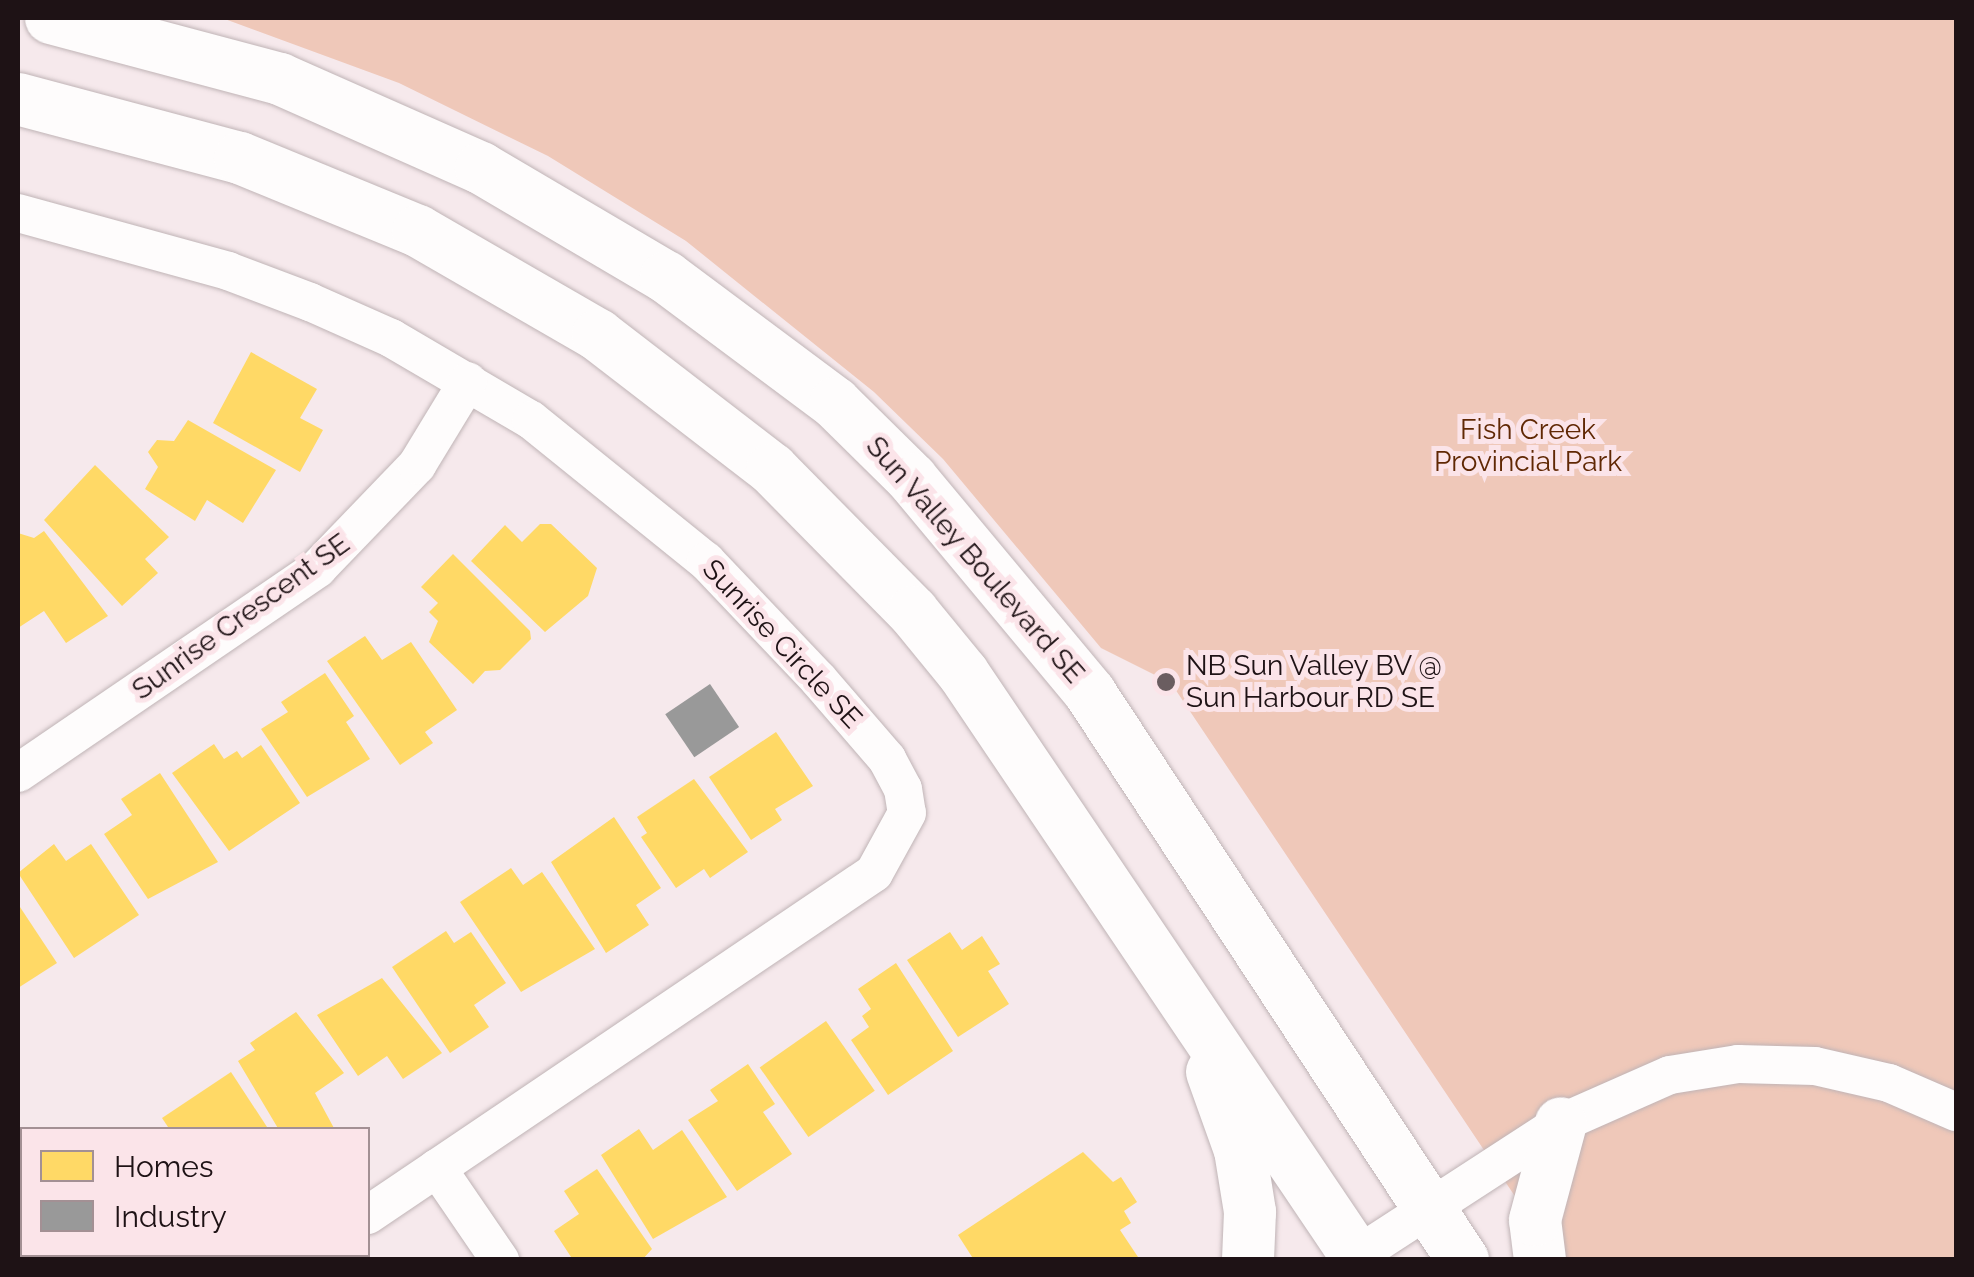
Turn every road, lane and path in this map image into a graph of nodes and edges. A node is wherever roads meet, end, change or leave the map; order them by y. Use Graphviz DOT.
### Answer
graph roads {
  1 [pos="50,18"];
  2 [pos="18,99"];
  3 [pos="18,212"];
  4 [pos="468,380"];
  5 [pos="18,773"];
  6 [pos="1184,996"];
  7 [pos="1956,1112"];
  8 [pos="1561,1123"];
  9 [pos="437,1168"];
  10 [pos="1428,1208"];
  11 [pos="370,1214"];
  12 [pos="1355,1258"];
  13 [pos="500,1260"];
  14 [pos="1248,1260"];
  15 [pos="1463,1260"];
  16 [pos="1540,1260"];
  1 -- 10 [label="main road, Sun Valley Boulevard SE"];
  2 -- 6 [label="main road"];
  3 -- 4 [label="street, Sunrise Circle SE"];
  4 -- 5 [label="street, Sunrise Crescent SE"];
  4 -- 9 [label="street, Sunrise Circle SE"];
  6 -- 12 [label="main road"];
  6 -- 14 [label="main road"];
  7 -- 8 [label="street"];
  8 -- 10 [label="street"];
  8 -- 16 [label="main road"];
  9 -- 11 [label="street, Sunrise Circle SE"];
  9 -- 13 [label="street"];
  10 -- 12 [label="street"];
  10 -- 15 [label="main road, Sun Valley Boulevard SE"];
}
